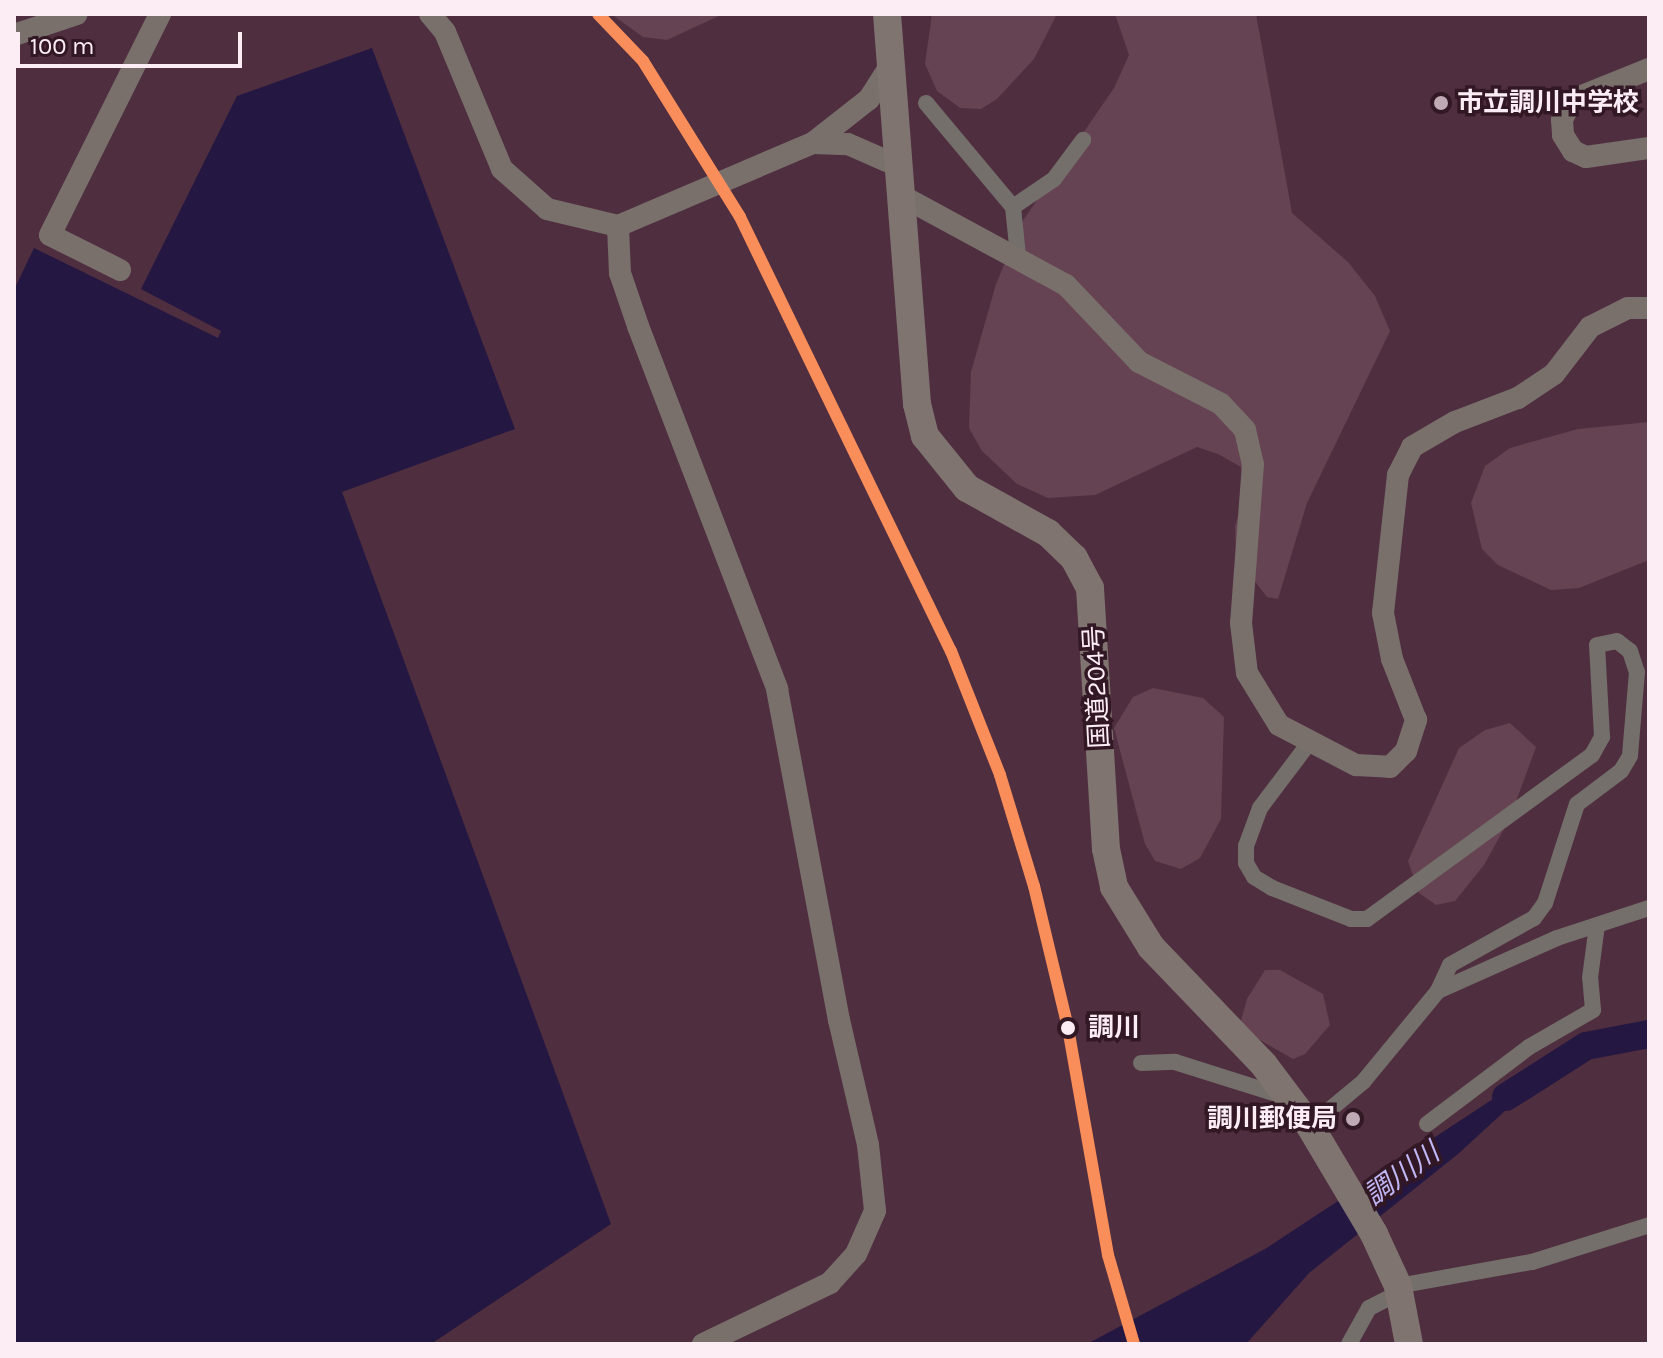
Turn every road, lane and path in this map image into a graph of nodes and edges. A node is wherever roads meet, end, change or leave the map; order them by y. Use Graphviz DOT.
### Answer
graph roads {
  1 [pos="77,14"];
  2 [pos="160,14"];
  3 [pos="430,14"];
  4 [pos="887,14"];
  5 [pos="14,35"];
  6 [pos="892,63"];
  7 [pos="1649,69"];
  8 [pos="926,103"];
  9 [pos="1083,140"];
  10 [pos="813,143"];
  11 [pos="1649,148"];
  12 [pos="898,166"];
  13 [pos="900,195"];
  14 [pos="1013,207"];
  15 [pos="618,226"];
  16 [pos="1018,255"];
  17 [pos="120,270"];
  18 [pos="1649,308"];
  19 [pos="1309,743"];
  20 [pos="1649,908"];
  21 [pos="1597,925"];
  22 [pos="1438,991"];
  23 [pos="1141,1063"];
  24 [pos="1289,1098"];
  25 [pos="1427,1124"];
  26 [pos="1310,1126"];
  27 [pos="1649,1225"];
  28 [pos="1398,1290"];
  29 [pos="703,1344"];
  30 [pos="1349,1344"];
  31 [pos="1409,1344"];
  1 -- 5 [label="street"];
  2 -- 17 [label="street"];
  3 -- 15 [label="street"];
  4 -- 6 [label="highway, 国道204号"];
  6 -- 10 [label="street"];
  6 -- 12 [label="highway, 国道204号"];
  7 -- 11 [label="street"];
  8 -- 14 [label="street"];
  9 -- 14 [label="street"];
  10 -- 12 [label="street"];
  10 -- 15 [label="street"];
  12 -- 13 [label="highway, 国道204号"];
  13 -- 16 [label="street"];
  13 -- 24 [label="highway, 国道204号"];
  14 -- 16 [label="street"];
  15 -- 29 [label="street"];
  16 -- 19 [label="street"];
  18 -- 19 [label="street"];
  19 -- 22 [label="street"];
  20 -- 21 [label="street"];
  21 -- 22 [label="street"];
  21 -- 25 [label="street"];
  22 -- 26 [label="street"];
  23 -- 24 [label="street"];
  24 -- 26 [label="highway, 国道204号"];
  26 -- 28 [label="highway, 国道204号"];
  27 -- 28 [label="street"];
  28 -- 30 [label="street"];
  28 -- 31 [label="highway, 国道204号"];
}
